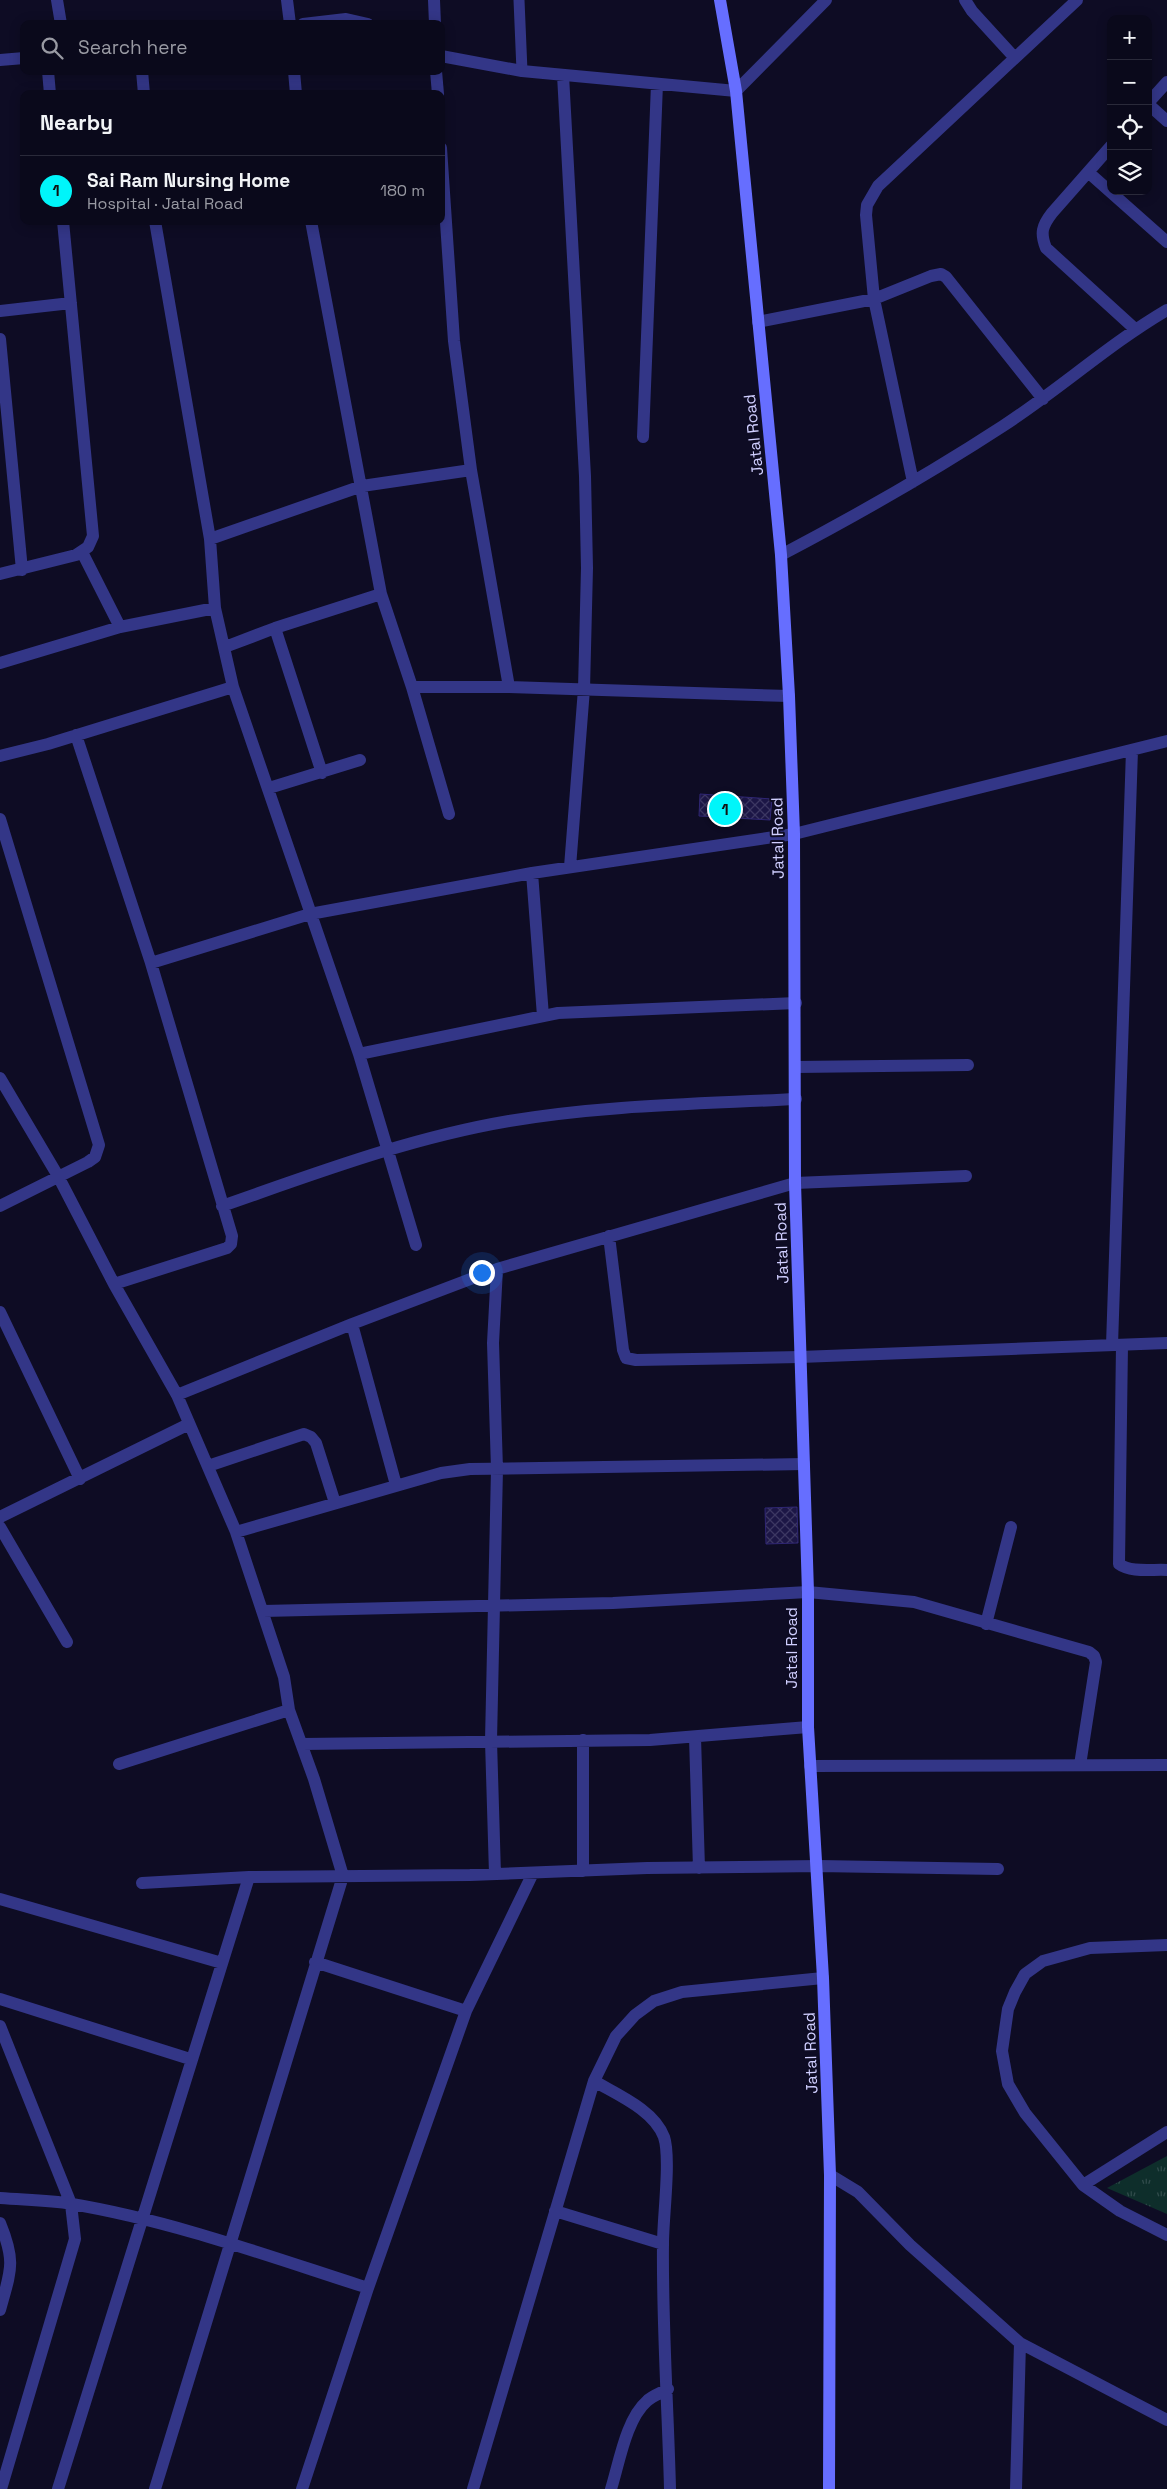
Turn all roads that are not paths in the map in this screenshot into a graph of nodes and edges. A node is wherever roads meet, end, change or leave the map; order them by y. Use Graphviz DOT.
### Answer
graph roads {
  1 [pos="57,0"];
  2 [pos="286,0"];
  3 [pos="434,0"];
  4 [pos="519,0"];
  5 [pos="720,0"];
  6 [pos="826,0"];
  7 [pos="965,0"];
  8 [pos="1078,0"];
  9 [pos="60,20"];
  10 [pos="289,20"];
  11 [pos="337,20"];
  12 [pos="350,20"];
  13 [pos="434,20"];
  14 [pos="445,57"];
  15 [pos="20,58"];
  16 [pos="1015,58"];
  17 [pos="0,60"];
  18 [pos="522,71"];
  19 [pos="48,75"];
  20 [pos="142,75"];
  21 [pos="294,75"];
  22 [pos="436,75"];
  23 [pos="563,75"];
  24 [pos="1167,82"];
  25 [pos="657,84"];
  26 [pos="50,90"];
  27 [pos="144,90"];
  28 [pos="296,90"];
  29 [pos="438,90"];
  30 [pos="736,91"];
  31 [pos="1152,99"];
  32 [pos="1149,105"];
  33 [pos="1167,121"];
  34 [pos="1107,150"];
  35 [pos="1088,172"];
  36 [pos="445,207"];
  37 [pos="63,225"];
  38 [pos="157,225"];
  39 [pos="312,225"];
  40 [pos="1167,242"];
  41 [pos="874,299"];
  42 [pos="72,303"];
  43 [pos="1167,310"];
  44 [pos="0,311"];
  45 [pos="758,322"];
  46 [pos="1134,329"];
  47 [pos="0,339"];
  48 [pos="1043,399"];
  49 [pos="643,437"];
  50 [pos="470,470"];
  51 [pos="913,482"];
  52 [pos="362,486"];
  53 [pos="210,539"];
  54 [pos="82,552"];
  55 [pos="781,555"];
  56 [pos="22,570"];
  57 [pos="0,574"];
  58 [pos="381,594"];
  59 [pos="215,608"];
  60 [pos="120,627"];
  61 [pos="275,628"];
  62 [pos="225,647"];
  63 [pos="0,663"];
  64 [pos="233,687"];
  65 [pos="412,687"];
  66 [pos="509,687"];
  67 [pos="584,689"];
  68 [pos="789,696"];
  69 [pos="76,735"];
  70 [pos="1167,741"];
  71 [pos="1132,750"];
  72 [pos="0,756"];
  73 [pos="360,760"];
  74 [pos="322,772"];
  75 [pos="268,788"];
  76 [pos="449,814"];
  77 [pos="0,819"];
  78 [pos="794,834"];
  79 [pos="570,867"];
  80 [pos="532,872"];
  81 [pos="310,914"];
  82 [pos="152,964"];
  83 [pos="796,1003"];
  84 [pos="543,1016"];
  85 [pos="359,1054"];
  86 [pos="968,1065"];
  87 [pos="796,1067"];
  88 [pos="0,1078"];
  89 [pos="796,1099"];
  90 [pos="6,1100"];
  91 [pos="386,1149"];
  92 [pos="58,1176"];
  93 [pos="966,1176"];
  94 [pos="795,1183"];
  95 [pos="0,1206"];
  96 [pos="222,1206"];
  97 [pos="609,1236"];
  98 [pos="416,1245"];
  99 [pos="497,1269"];
  100 [pos="114,1284"];
  101 [pos="0,1312"];
  102 [pos="352,1324"];
  103 [pos="1167,1343"];
  104 [pos="1117,1345"];
  105 [pos="800,1357"];
  106 [pos="177,1395"];
  107 [pos="189,1424"];
  108 [pos="804,1464"];
  109 [pos="208,1466"];
  110 [pos="497,1468"];
  111 [pos="80,1479"];
  112 [pos="396,1485"];
  113 [pos="334,1503"];
  114 [pos="0,1517"];
  115 [pos="0,1527"];
  116 [pos="1011,1527"];
  117 [pos="236,1532"];
  118 [pos="1167,1570"];
  119 [pos="808,1592"];
  120 [pos="493,1605"];
  121 [pos="263,1611"];
  122 [pos="986,1624"];
  123 [pos="67,1642"];
  124 [pos="289,1710"];
  125 [pos="808,1727"];
  126 [pos="694,1737"];
  127 [pos="584,1740"];
  128 [pos="491,1742"];
  129 [pos="302,1744"];
  130 [pos="119,1764"];
  131 [pos="1080,1765"];
  132 [pos="1167,1765"];
  133 [pos="810,1766"];
  134 [pos="818,1866"];
  135 [pos="699,1868"];
  136 [pos="998,1869"];
  137 [pos="583,1871"];
  138 [pos="533,1873"];
  139 [pos="495,1874"];
  140 [pos="343,1876"];
  141 [pos="248,1877"];
  142 [pos="142,1883"];
  143 [pos="0,1899"];
  144 [pos="1167,1945"];
  145 [pos="222,1962"];
  146 [pos="315,1962"];
  147 [pos="823,1978"];
  148 [pos="0,1999"];
  149 [pos="466,2011"];
  150 [pos="0,2026"];
  151 [pos="190,2059"];
  152 [pos="594,2081"];
  153 [pos="1167,2132"];
  154 [pos="830,2175"];
  155 [pos="1083,2184"];
  156 [pos="0,2198"];
  157 [pos="71,2204"];
  158 [pos="555,2211"];
  159 [pos="142,2219"];
  160 [pos="0,2222"];
  161 [pos="1167,2235"];
  162 [pos="232,2244"];
  163 [pos="663,2244"];
  164 [pos="368,2288"];
  165 [pos="0,2310"];
  166 [pos="1020,2343"];
  167 [pos="668,2389"];
  168 [pos="1167,2420"];
  169 [pos="2,2489"];
  170 [pos="58,2489"];
  171 [pos="155,2489"];
  172 [pos="302,2489"];
  173 [pos="472,2489"];
  174 [pos="611,2489"];
  175 [pos="670,2489"];
  176 [pos="829,2489"];
  177 [pos="1016,2489"];
  1 -- 9 [label="street"];
  2 -- 10 [label="street"];
  3 -- 13 [label="street"];
  4 -- 18 [label="lane"];
  5 -- 30 [label="main road, Jatal Road"];
  6 -- 30 [label="street"];
  7 -- 16 [label="street"];
  8 -- 16 [label="street"];
  11 -- 12 [label="street"];
  14 -- 18 [label="street"];
  15 -- 17 [label="street"];
  16 -- 41 [label="street"];
  18 -- 23 [label="street"];
  19 -- 26 [label="street"];
  20 -- 27 [label="street"];
  21 -- 28 [label="street"];
  22 -- 29 [label="street"];
  23 -- 25 [label="street"];
  23 -- 67 [label="street"];
  24 -- 31 [label="street"];
  25 -- 30 [label="street"];
  25 -- 49 [label="street"];
  30 -- 45 [label="main road, Jatal Road"];
  32 -- 33 [label="street"];
  34 -- 35 [label="street"];
  35 -- 40 [label="street"];
  35 -- 46 [label="street"];
  36 -- 50 [label="street"];
  37 -- 42 [label="street"];
  38 -- 53 [label="street"];
  39 -- 52 [label="street"];
  41 -- 45 [label="street"];
  41 -- 48 [label="street"];
  41 -- 51 [label="street"];
  42 -- 44 [label="street"];
  42 -- 54 [label="street"];
  43 -- 46 [label="street"];
  45 -- 55 [label="main road, Jatal Road"];
  46 -- 48 [label="street"];
  47 -- 56 [label="street"];
  48 -- 51 [label="street"];
  50 -- 52 [label="street"];
  50 -- 66 [label="street"];
  51 -- 55 [label="street"];
  52 -- 53 [label="street"];
  52 -- 58 [label="street"];
  53 -- 59 [label="street"];
  54 -- 56 [label="street"];
  54 -- 60 [label="street"];
  55 -- 68 [label="main road, Jatal Road"];
  56 -- 57 [label="street"];
  58 -- 61 [label="street"];
  58 -- 65 [label="street"];
  59 -- 60 [label="street"];
  59 -- 62 [label="street"];
  60 -- 63 [label="street"];
  61 -- 62 [label="street"];
  61 -- 74 [label="street"];
  62 -- 64 [label="street"];
  64 -- 69 [label="street"];
  64 -- 75 [label="street"];
  65 -- 66 [label="street"];
  65 -- 76 [label="street"];
  66 -- 67 [label="street"];
  67 -- 68 [label="street"];
  67 -- 79 [label="street"];
  68 -- 78 [label="main road, Jatal Road"];
  69 -- 72 [label="street"];
  69 -- 82 [label="street"];
  70 -- 71 [label="street"];
  71 -- 78 [label="street"];
  71 -- 104 [label="street"];
  73 -- 74 [label="street"];
  74 -- 75 [label="street"];
  75 -- 81 [label="street"];
  77 -- 92 [label="street"];
  78 -- 79 [label="street"];
  78 -- 83 [label="main road, Jatal Road"];
  79 -- 80 [label="street"];
  80 -- 81 [label="street"];
  80 -- 84 [label="street"];
  81 -- 82 [label="street"];
  81 -- 85 [label="street"];
  82 -- 96 [label="street"];
  83 -- 84 [label="street"];
  83 -- 87 [label="main road, Jatal Road"];
  84 -- 85 [label="street"];
  85 -- 91 [label="street"];
  86 -- 87 [label="street"];
  87 -- 89 [label="main road, Jatal Road"];
  88 -- 90 [label="street"];
  89 -- 91 [label="street"];
  89 -- 94 [label="main road, Jatal Road"];
  90 -- 92 [label="street"];
  91 -- 96 [label="street"];
  91 -- 98 [label="street"];
  92 -- 95 [label="street"];
  92 -- 100 [label="street"];
  93 -- 94 [label="street"];
  94 -- 97 [label="street"];
  94 -- 105 [label="main road, Jatal Road"];
  96 -- 100 [label="street"];
  97 -- 99 [label="street"];
  97 -- 105 [label="street"];
  99 -- 102 [label="street"];
  99 -- 110 [label="street"];
  100 -- 106 [label="street"];
  101 -- 111 [label="street"];
  102 -- 106 [label="street"];
  102 -- 112 [label="street"];
  103 -- 104 [label="street"];
  104 -- 105 [label="street"];
  104 -- 118 [label="street"];
  105 -- 108 [label="main road, Jatal Road"];
  106 -- 107 [label="street"];
  107 -- 109 [label="street"];
  107 -- 111 [label="street"];
  108 -- 110 [label="street"];
  108 -- 119 [label="main road, Jatal Road"];
  109 -- 113 [label="street"];
  109 -- 117 [label="street"];
  110 -- 112 [label="street"];
  110 -- 120 [label="street"];
  111 -- 114 [label="street"];
  112 -- 113 [label="street"];
  113 -- 117 [label="street"];
  115 -- 123 [label="street"];
  116 -- 122 [label="street"];
  117 -- 121 [label="street"];
  119 -- 120 [label="street"];
  119 -- 122 [label="street"];
  119 -- 125 [label="main road, Jatal Road"];
  120 -- 121 [label="street"];
  120 -- 128 [label="street"];
  121 -- 124 [label="street"];
  122 -- 131 [label="street"];
  124 -- 129 [label="street"];
  124 -- 130 [label="street"];
  125 -- 126 [label="street"];
  125 -- 133 [label="main road, Jatal Road"];
  126 -- 127 [label="street"];
  126 -- 135 [label="street"];
  127 -- 128 [label="street"];
  127 -- 137 [label="street"];
  128 -- 129 [label="street"];
  128 -- 139 [label="street"];
  129 -- 140 [label="street"];
  131 -- 132 [label="street"];
  131 -- 133 [label="street"];
  133 -- 134 [label="main road, Jatal Road"];
  134 -- 135 [label="street"];
  134 -- 136 [label="street"];
  134 -- 147 [label="main road, Jatal Road"];
  135 -- 137 [label="street"];
  137 -- 138 [label="street"];
  138 -- 139 [label="street"];
  138 -- 149 [label="street"];
  139 -- 140 [label="street"];
  140 -- 141 [label="street"];
  140 -- 146 [label="street"];
  141 -- 142 [label="street"];
  141 -- 145 [label="street"];
  143 -- 145 [label="street"];
  144 -- 155 [label="street"];
  145 -- 151 [label="street"];
  146 -- 149 [label="street"];
  146 -- 162 [label="street"];
  147 -- 152 [label="street"];
  147 -- 154 [label="main road, Jatal Road"];
  148 -- 151 [label="street"];
  149 -- 164 [label="street"];
  150 -- 157 [label="street"];
  151 -- 159 [label="street"];
  152 -- 158 [label="street"];
  152 -- 163 [label="street"];
  153 -- 155 [label="street"];
  154 -- 166 [label="street"];
  154 -- 176 [label="main road, Jatal Road"];
  155 -- 161 [label="street"];
  156 -- 157 [label="street"];
  157 -- 159 [label="street"];
  157 -- 169 [label="street"];
  158 -- 163 [label="street"];
  158 -- 173 [label="street"];
  159 -- 162 [label="street"];
  159 -- 170 [label="street"];
  160 -- 165 [label="street"];
  162 -- 164 [label="street"];
  162 -- 171 [label="street"];
  163 -- 167 [label="street"];
  164 -- 172 [label="street"];
  166 -- 168 [label="street"];
  166 -- 177 [label="street"];
  167 -- 174 [label="street"];
  167 -- 175 [label="street"];
}
